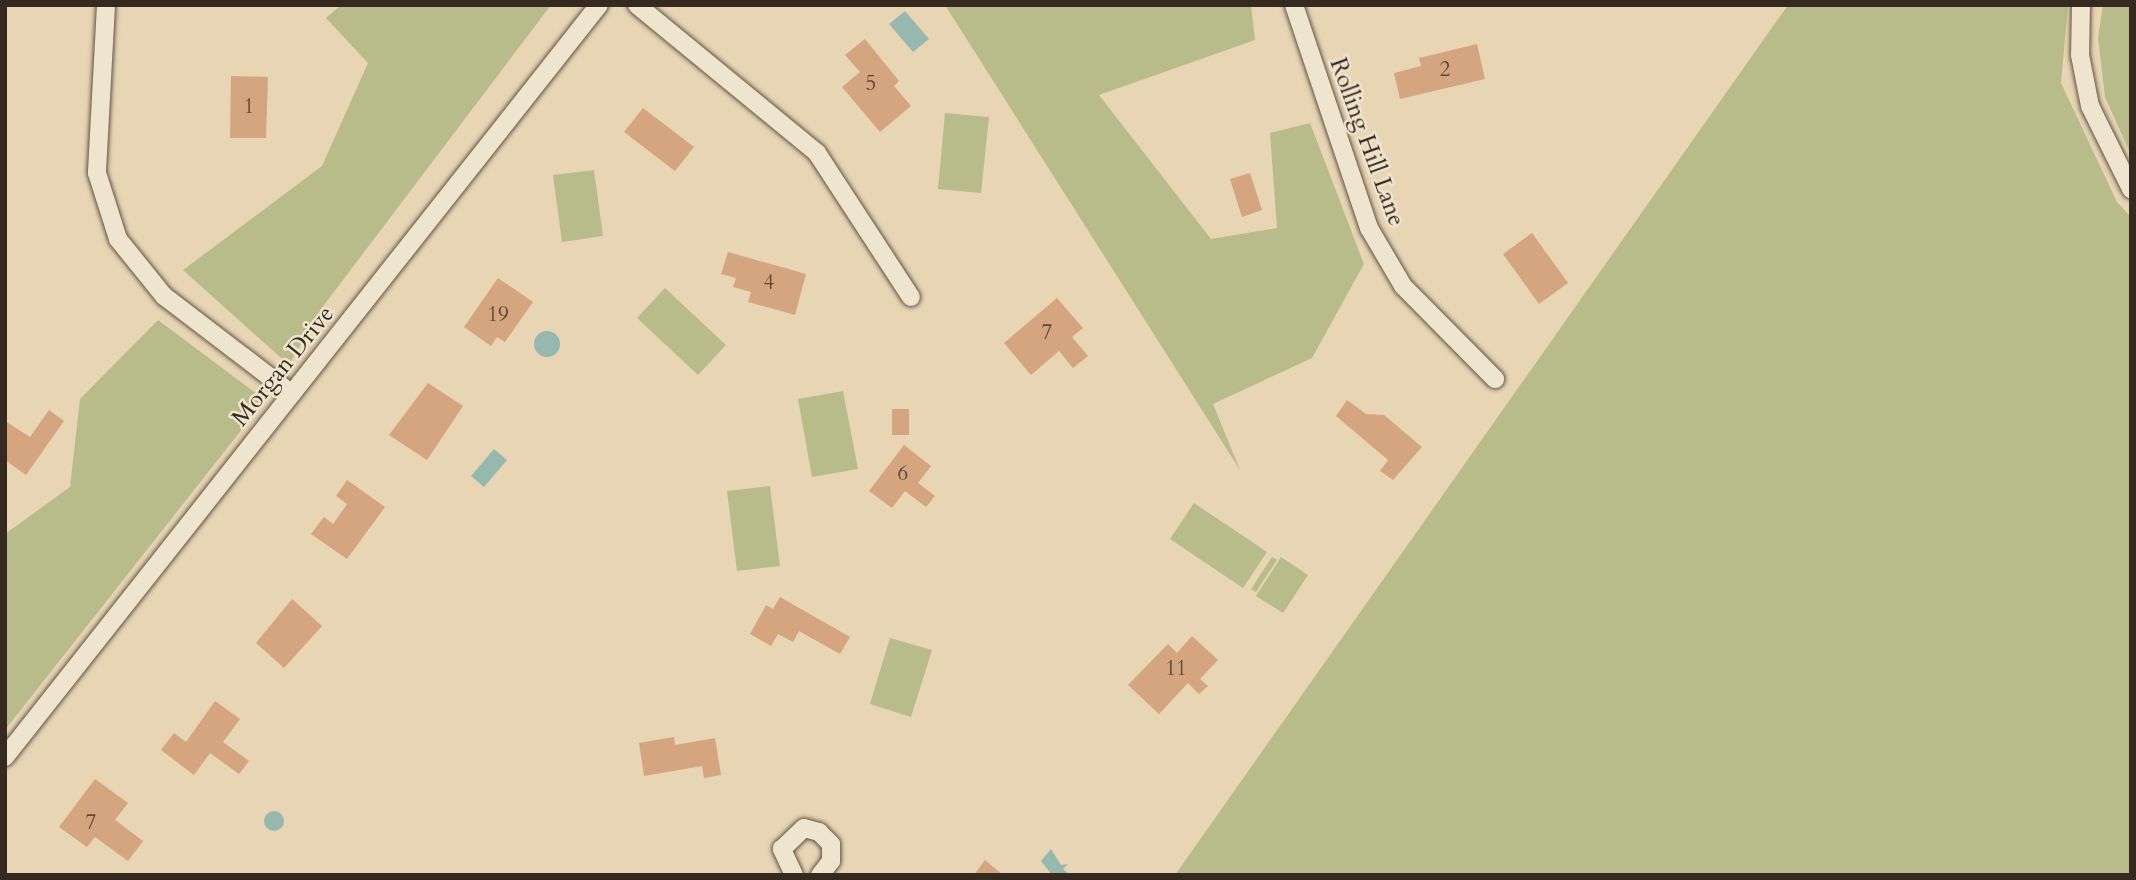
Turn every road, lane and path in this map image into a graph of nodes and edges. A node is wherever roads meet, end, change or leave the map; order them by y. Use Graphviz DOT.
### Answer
graph roads {
  1 [pos="106,5"];
  2 [pos="599,5"];
  3 [pos="637,5"];
  4 [pos="1294,5"];
  5 [pos="2081,5"];
  6 [pos="2131,188"];
  7 [pos="911,297"];
  8 [pos="1495,379"];
  9 [pos="292,394"];
  10 [pos="5,757"];
  11 [pos="794,875"];
  12 [pos="820,875"];
  1 -- 9 [label="street"];
  2 -- 9 [label="street, Morgan Drive"];
  3 -- 7 [label="street"];
  4 -- 8 [label="street, Rolling Hill Lane"];
  5 -- 6 [label="street"];
  9 -- 10 [label="street, Morgan Drive"];
  11 -- 12 [label="street"];
}
